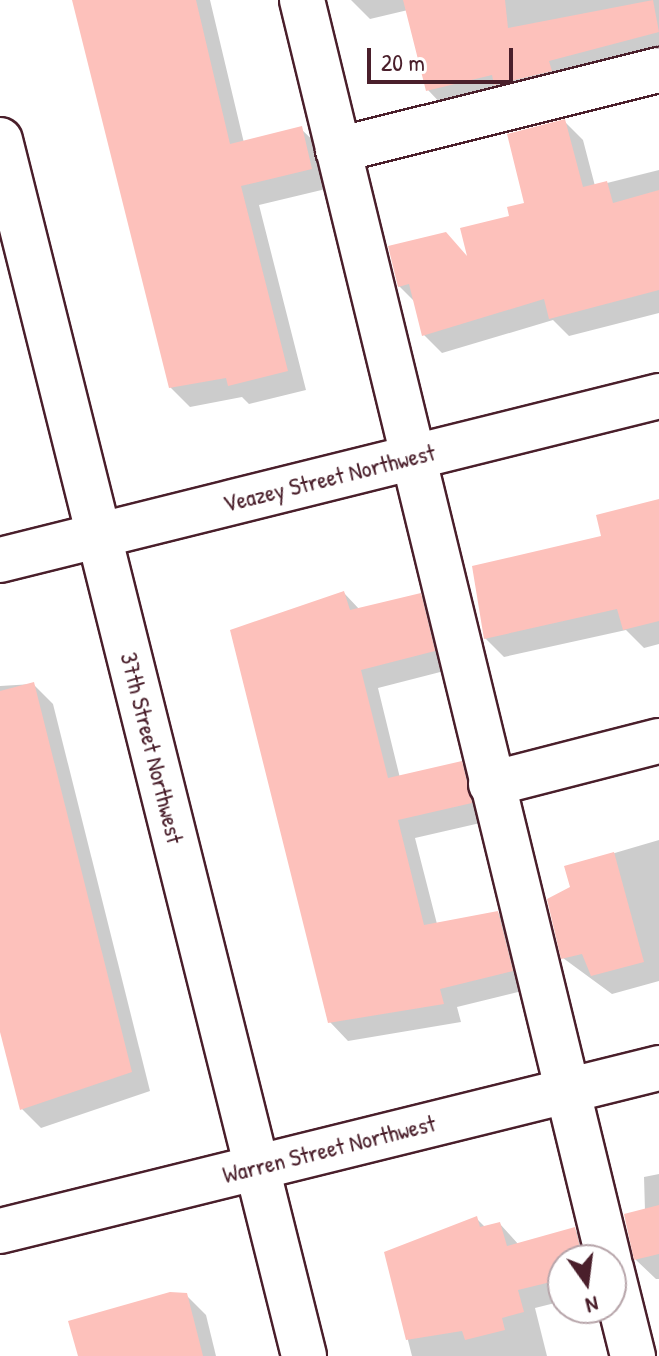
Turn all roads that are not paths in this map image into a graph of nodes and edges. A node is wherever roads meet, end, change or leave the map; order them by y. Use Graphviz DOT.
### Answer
graph roads {
  1 [pos="302,0"];
  2 [pos="659,70"];
  3 [pos="0,140"];
  4 [pos="338,150"];
  5 [pos="659,396"];
  6 [pos="412,458"];
  7 [pos="99,536"];
  8 [pos="0,560"];
  9 [pos="659,741"];
  10 [pos="491,784"];
  11 [pos="659,1068"];
  12 [pos="566,1090"];
  13 [pos="257,1167"];
  14 [pos="0,1231"];
  15 [pos="605,1244"];
  16 [pos="625,1324"];
  17 [pos="304,1356"];
  18 [pos="633,1356"];
  1 -- 4 [label="street"];
  2 -- 4 [label="street"];
  3 -- 7 [label="street, 37th Street Northwest"];
  4 -- 6 [label="street"];
  5 -- 6 [label="street, Veazey Street Northwest"];
  6 -- 7 [label="street, Veazey Street Northwest"];
  6 -- 10 [label="street"];
  7 -- 8 [label="street, Veazey Street Northwest"];
  7 -- 13 [label="street, 37th Street Northwest"];
  9 -- 10 [label="street"];
  10 -- 12 [label="street"];
  11 -- 12 [label="street, Warren Street Northwest"];
  12 -- 13 [label="street, Warren Street Northwest"];
  12 -- 15 [label="street"];
  13 -- 14 [label="street, Warren Street Northwest"];
  13 -- 17 [label="street, 37th Street Northwest"];
  16 -- 18 [label="street"];
}
